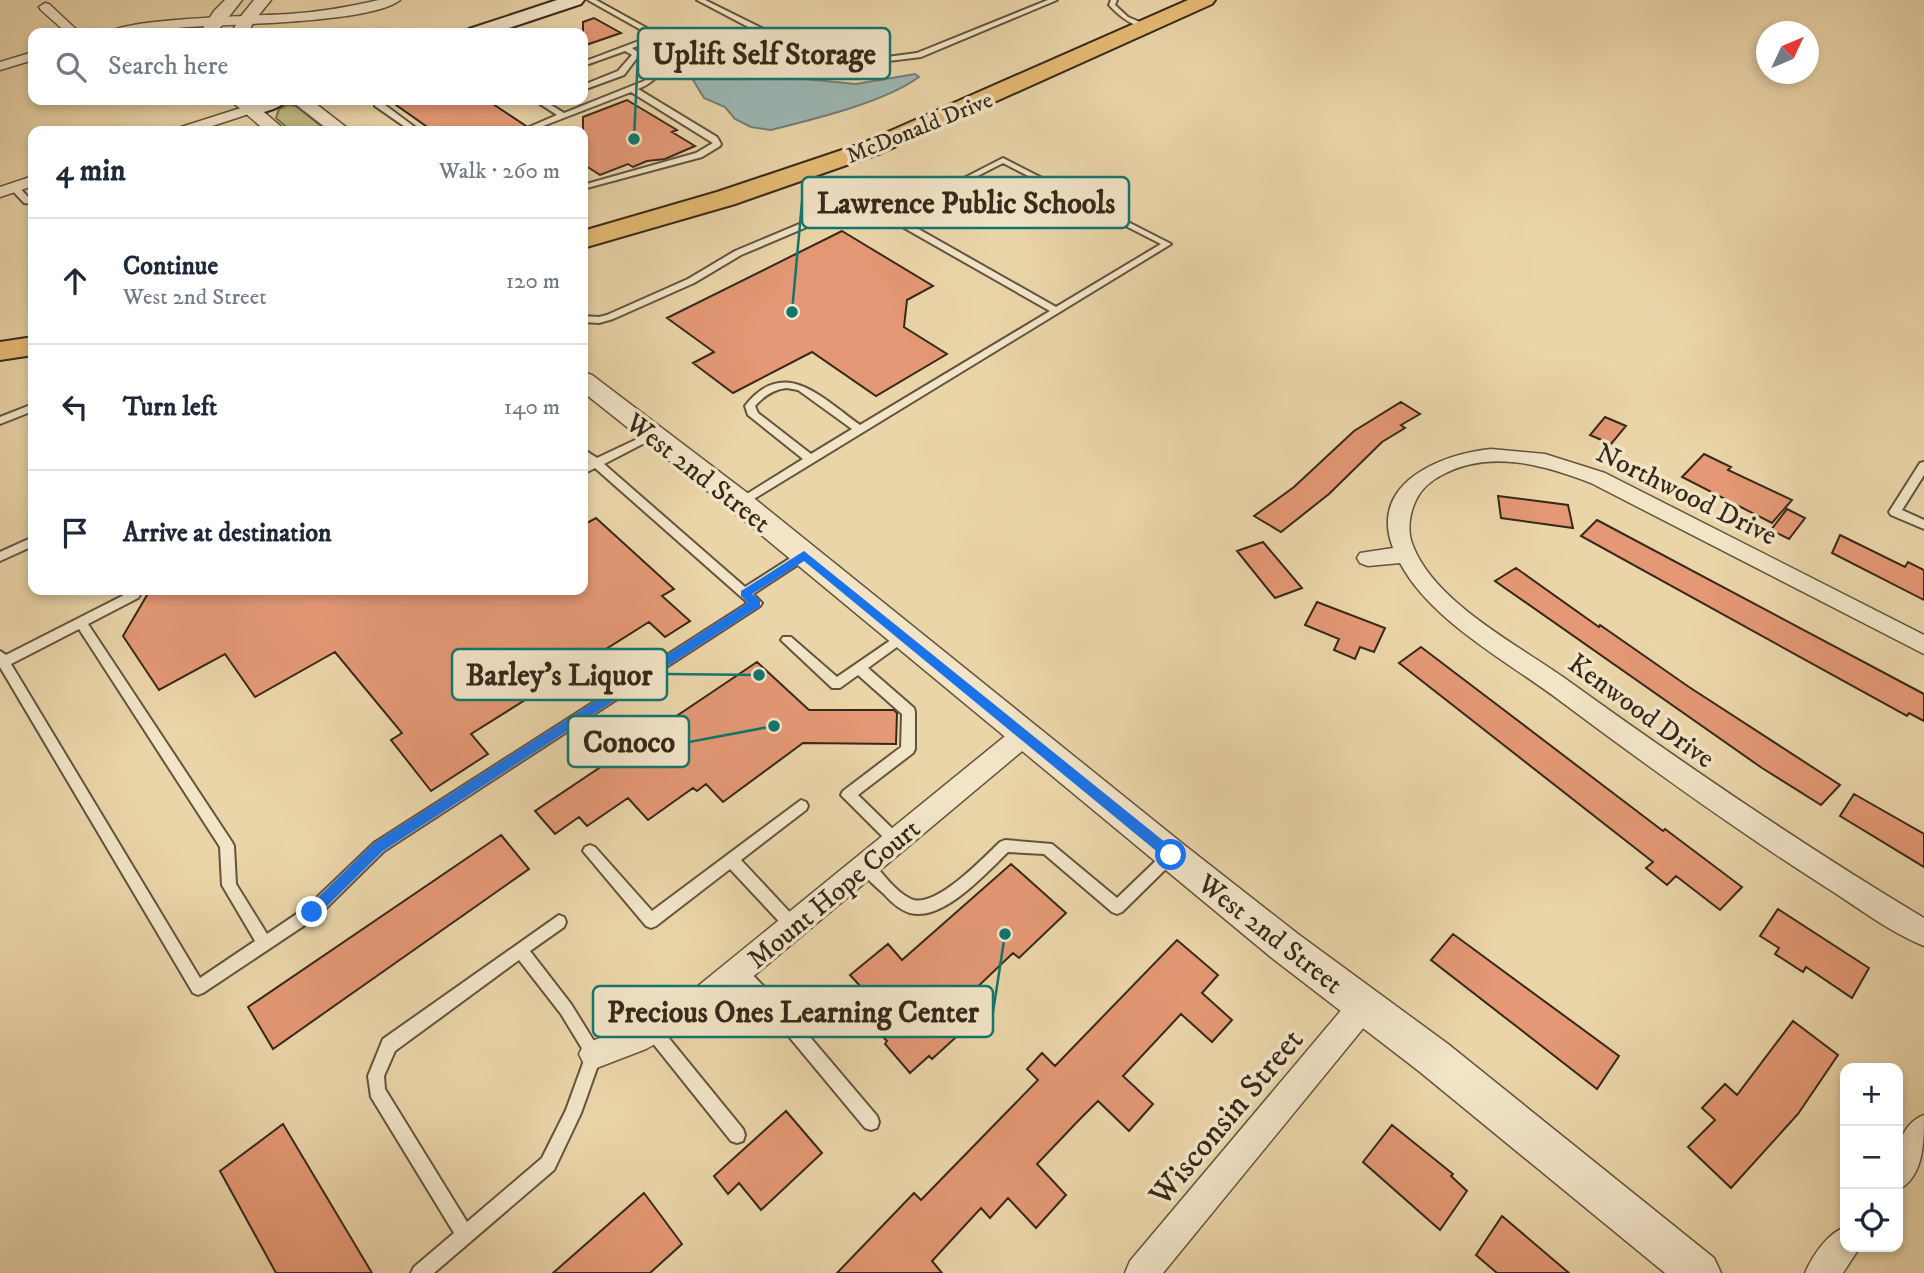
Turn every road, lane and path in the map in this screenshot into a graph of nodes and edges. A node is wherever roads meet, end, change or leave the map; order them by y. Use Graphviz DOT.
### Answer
graph roads {
  1 [pos="234,0"];
  2 [pos="263,0"];
  3 [pos="394,0"];
  4 [pos="575,0"];
  5 [pos="591,0"];
  6 [pos="700,0"];
  7 [pos="1054,0"];
  8 [pos="1114,0"];
  9 [pos="1205,0"];
  10 [pos="45,7"];
  11 [pos="243,27"];
  12 [pos="1147,27"];
  13 [pos="68,28"];
  14 [pos="145,28"];
  15 [pos="211,28"];
  16 [pos="491,28"];
  17 [pos="658,36"];
  18 [pos="626,48"];
  19 [pos="28,58"];
  20 [pos="588,62"];
  21 [pos="0,66"];
  22 [pos="588,86"];
  23 [pos="632,89"];
  24 [pos="243,105"];
  25 [pos="246,105"];
  26 [pos="306,105"];
  27 [pos="379,105"];
  28 [pos="546,105"];
  29 [pos="564,116"];
  30 [pos="194,126"];
  31 [pos="270,126"];
  32 [pos="335,126"];
  33 [pos="409,126"];
  34 [pos="537,126"];
  35 [pos="28,183"];
  36 [pos="588,186"];
  37 [pos="7,190"];
  38 [pos="28,201"];
  39 [pos="900,214"];
  40 [pos="588,239"];
  41 [pos="1057,311"];
  42 [pos="588,319"];
  43 [pos="28,347"];
  44 [pos="0,351"];
  45 [pos="588,384"];
  46 [pos="28,409"];
  47 [pos="0,421"];
  48 [pos="860,430"];
  49 [pos="652,435"];
  50 [pos="588,456"];
  51 [pos="811,460"];
  52 [pos="597,464"];
  53 [pos="1924,466"];
  54 [pos="588,468"];
  55 [pos="1415,484"];
  56 [pos="740,502"];
  57 [pos="1924,525"];
  58 [pos="28,543"];
  59 [pos="804,555"];
  60 [pos="1405,555"];
  61 [pos="0,557"];
  62 [pos="1368,558"];
  63 [pos="745,593"];
  64 [pos="134,595"];
  65 [pos="81,623"];
  66 [pos="904,636"];
  67 [pos="787,640"];
  68 [pos="1924,645"];
  69 [pos="2,659"];
  70 [pos="859,668"];
  71 [pos="1024,735"];
  72 [pos="801,806"];
  73 [pos="896,841"];
  74 [pos="590,851"];
  75 [pos="1171,855"];
  76 [pos="731,860"];
  77 [pos="866,866"];
  78 [pos="559,922"];
  79 [pos="793,926"];
  80 [pos="1924,933"];
  81 [pos="265,944"];
  82 [pos="520,950"];
  83 [pos="739,971"];
  84 [pos="1364,1005"];
  85 [pos="653,1031"];
  86 [pos="594,1054"];
  87 [pos="871,1122"];
  88 [pos="1924,1130"];
  89 [pos="737,1135"];
  90 [pos="1903,1166"];
  91 [pos="465,1235"];
  92 [pos="1840,1250"];
  93 [pos="420,1273"];
  94 [pos="1142,1273"];
  95 [pos="1699,1273"];
  96 [pos="1822,1273"];
  1 -- 15 [label="street"];
  2 -- 11 [label="street"];
  3 -- 11 [label="street"];
  4 -- 16 [label="main road"];
  5 -- 17 [label="lane"];
  6 -- 7 [label="lane"];
  8 -- 12 [label="lane"];
  9 -- 12 [label="highway, McDonald Drive"];
  10 -- 13 [label="street"];
  11 -- 15 [label="street"];
  12 -- 40 [label="highway, McDonald Drive"];
  14 -- 15 [label="street"];
  17 -- 18 [label="lane"];
  17 -- 23 [label="lane"];
  18 -- 20 [label="lane"];
  18 -- 22 [label="lane"];
  19 -- 21 [label="street"];
  23 -- 29 [label="lane"];
  23 -- 36 [label="lane"];
  24 -- 30 [label="street"];
  25 -- 31 [label="street"];
  26 -- 32 [label="street"];
  27 -- 33 [label="lane"];
  28 -- 29 [label="lane"];
  29 -- 34 [label="lane"];
  35 -- 37 [label="street"];
  37 -- 38 [label="lane"];
  39 -- 41 [label="lane"];
  39 -- 41 [label="lane"];
  39 -- 42 [label="lane"];
  41 -- 48 [label="lane"];
  43 -- 44 [label="highway"];
  45 -- 49 [label="street, West 2nd Street"];
  46 -- 47 [label="lane"];
  48 -- 51 [label="lane"];
  48 -- 51 [label="lane"];
  49 -- 52 [label="lane"];
  49 -- 56 [label="street, West 2nd Street"];
  50 -- 52 [label="lane"];
  51 -- 56 [label="lane"];
  52 -- 54 [label="lane"];
  52 -- 63 [label="lane"];
  53 -- 57 [label="lane"];
  55 -- 60 [label="street, Kenwood Drive"];
  55 -- 68 [label="street, Northwood Drive"];
  56 -- 59 [label="street, West 2nd Street"];
  58 -- 61 [label="lane"];
  59 -- 63 [label="lane"];
  59 -- 66 [label="street, West 2nd Street"];
  60 -- 62 [label="street"];
  60 -- 80 [label="street, Kenwood Drive"];
  63 -- 81 [label="lane"];
  64 -- 65 [label="lane"];
  65 -- 69 [label="lane"];
  65 -- 81 [label="lane"];
  66 -- 70 [label="lane"];
  66 -- 71 [label="street, West 2nd Street"];
  67 -- 70 [label="lane"];
  69 -- 81 [label="lane"];
  70 -- 73 [label="lane"];
  71 -- 73 [label="street, Mount Hope Court"];
  71 -- 75 [label="street, West 2nd Street"];
  72 -- 76 [label="lane"];
  73 -- 77 [label="street, Mount Hope Court"];
  74 -- 76 [label="lane"];
  75 -- 77 [label="lane"];
  75 -- 84 [label="street, West 2nd Street"];
  76 -- 79 [label="lane"];
  77 -- 79 [label="street, Mount Hope Court"];
  78 -- 82 [label="lane"];
  79 -- 83 [label="street, Mount Hope Court"];
  82 -- 86 [label="lane"];
  82 -- 91 [label="lane"];
  83 -- 85 [label="street, Mount Hope Court"];
  83 -- 87 [label="lane"];
  84 -- 94 [label="street, Wisconsin Street"];
  84 -- 95 [label="street, West 2nd Street"];
  85 -- 86 [label="street, Mount Hope Court"];
  85 -- 89 [label="lane"];
  86 -- 91 [label="lane"];
  88 -- 90 [label="street"];
  91 -- 93 [label="lane"];
  92 -- 96 [label="street"];
}
